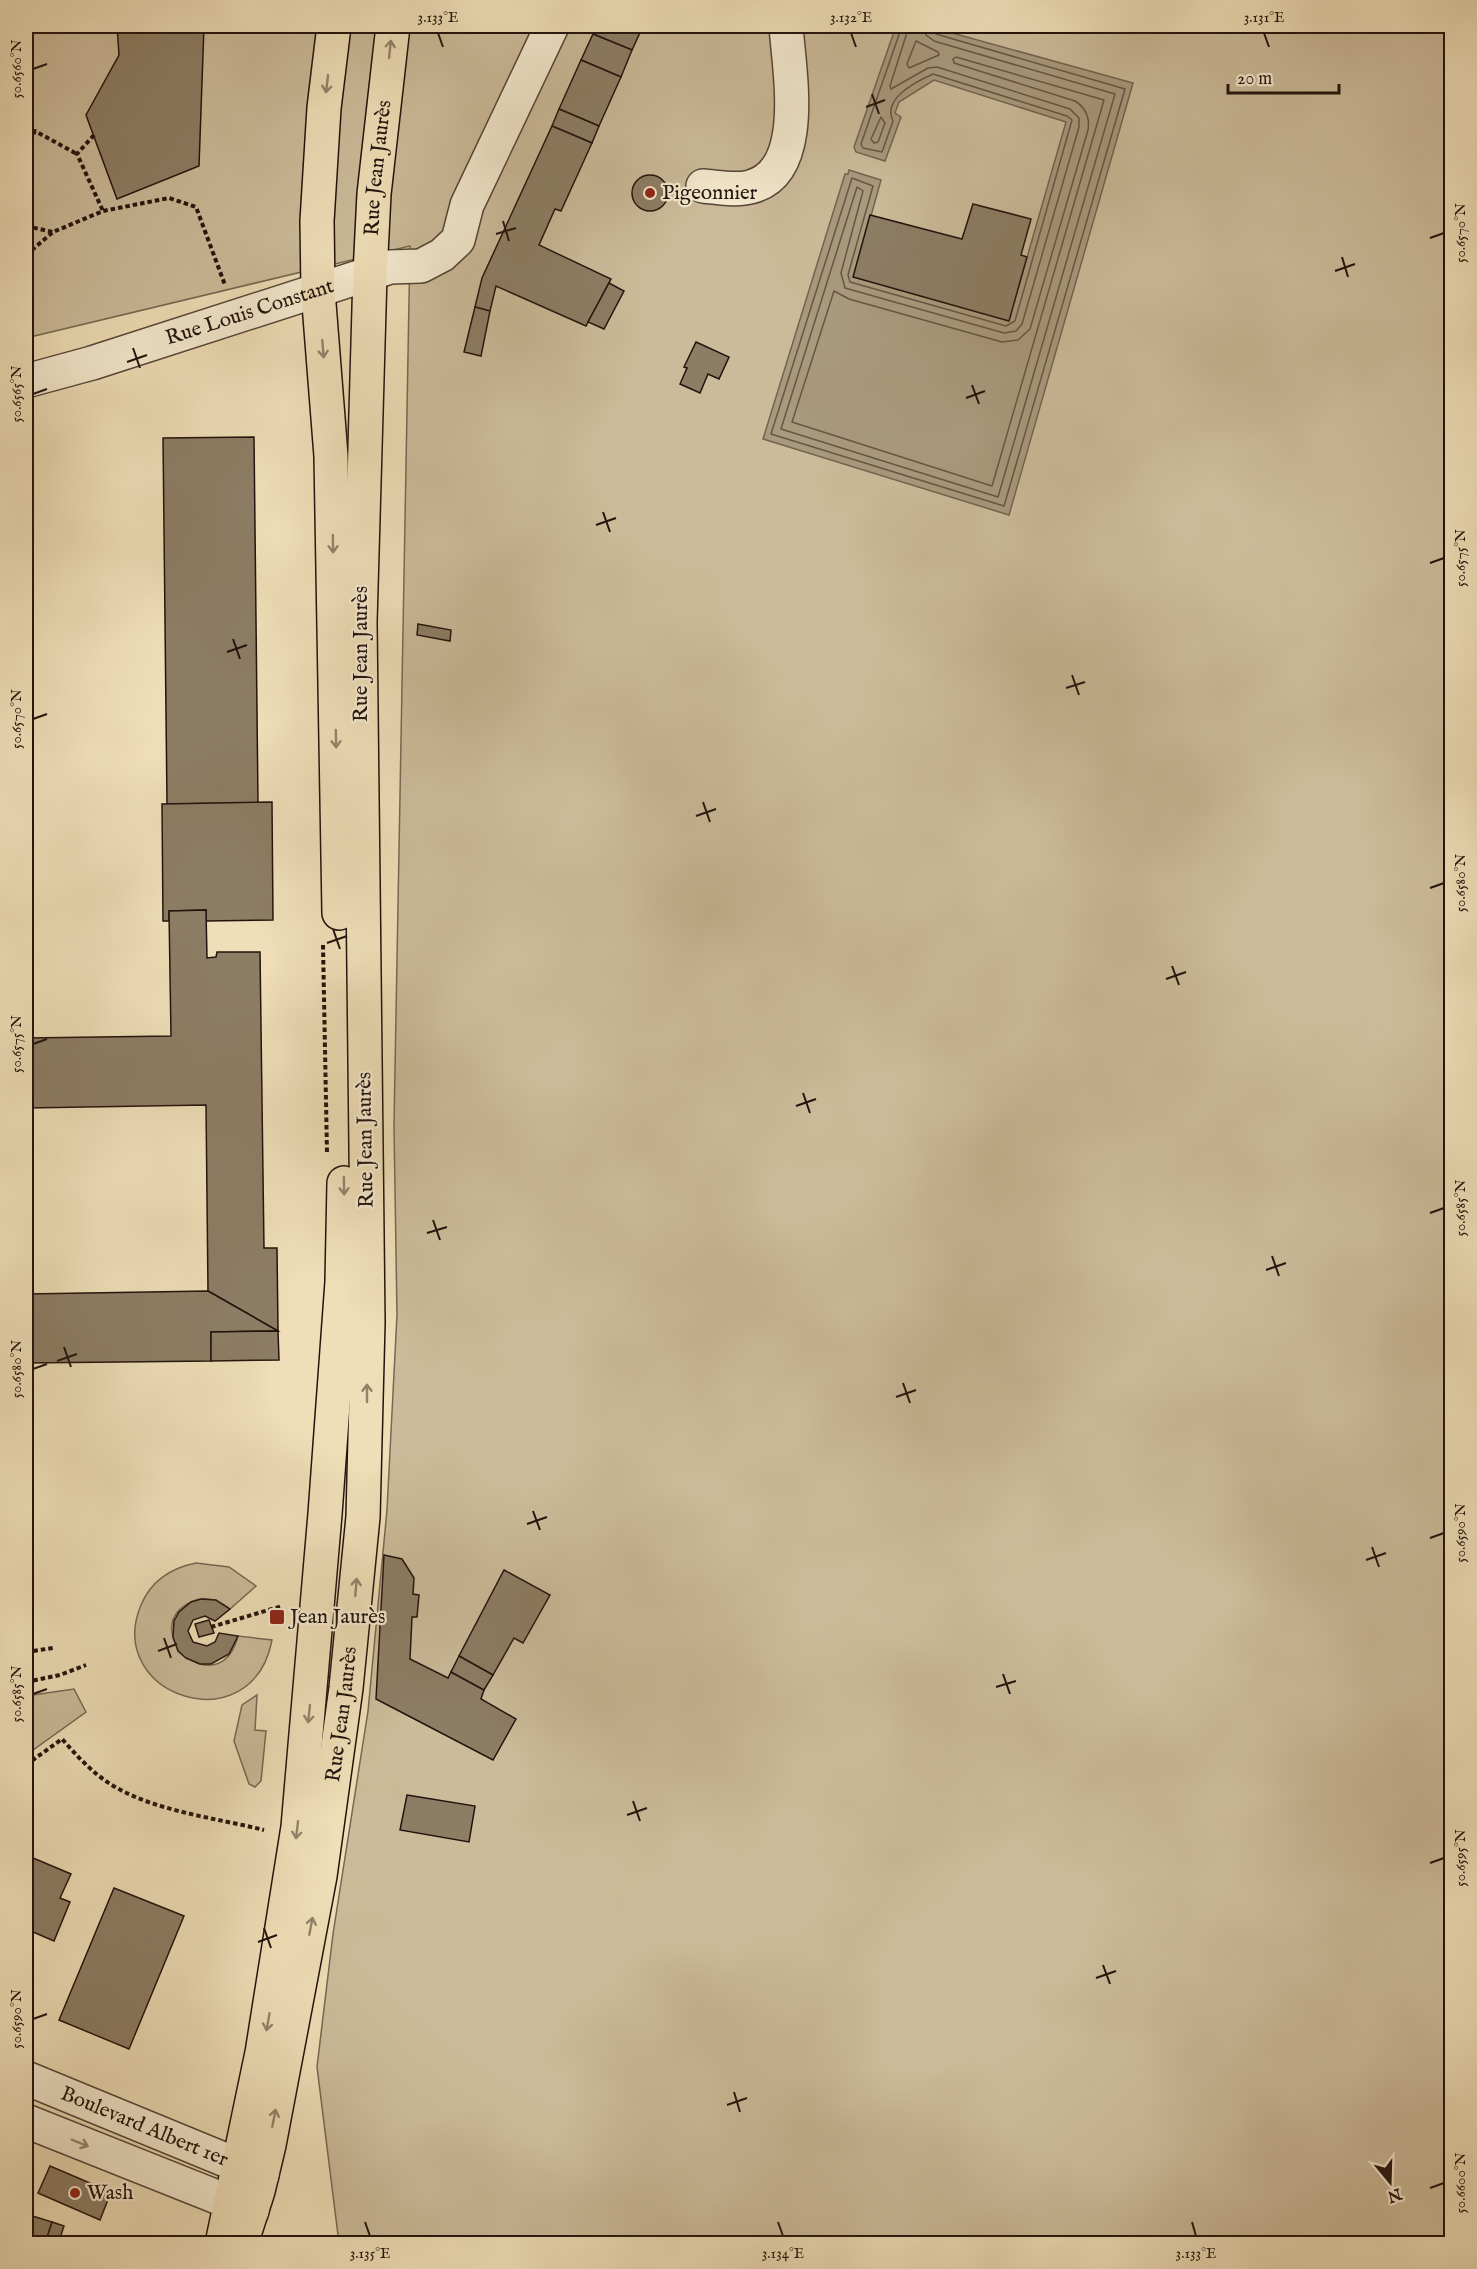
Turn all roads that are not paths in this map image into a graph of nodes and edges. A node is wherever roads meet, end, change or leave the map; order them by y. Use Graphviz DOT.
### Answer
graph roads {
  1 [pos="334,26"];
  2 [pos="393,26"];
  3 [pos="552,26"];
  4 [pos="786,26"];
  5 [pos="704,186"];
  6 [pos="370,274"];
  7 [pos="318,291"];
  8 [pos="26,381"];
  9 [pos="26,2078"];
  10 [pos="26,2121"];
  11 [pos="250,2170"];
  12 [pos="240,2207"];
  13 [pos="222,2244"];
  14 [pos="241,2244"];
  1 -- 7 [label="main road, Rue Jean Jaurès, one-way"];
  6 -- 2 [label="main road, Rue Jean Jaurès, one-way"];
  3 -- 6 [label="street, Rue Louis Constant"];
  4 -- 5 [label="street"];
  6 -- 7 [label="street, Rue Louis Constant"];
  11 -- 6 [label="main road, Rue Jean Jaurès, one-way"];
  7 -- 8 [label="street, Rue Louis Constant"];
  7 -- 11 [label="main road, Rue Jean Jaurès, one-way"];
  9 -- 11 [label="street, Boulevard Albert 1er"];
  10 -- 12 [label="street, Boulevard Albert 1er, one-way"];
  11 -- 12 [label="main road, Rue Jean Jaurès"];
  12 -- 13 [label="main road, Rue Jean Jaurès"];
  12 -- 14 [label="main road, Rue Jean Jaurès"];
}
